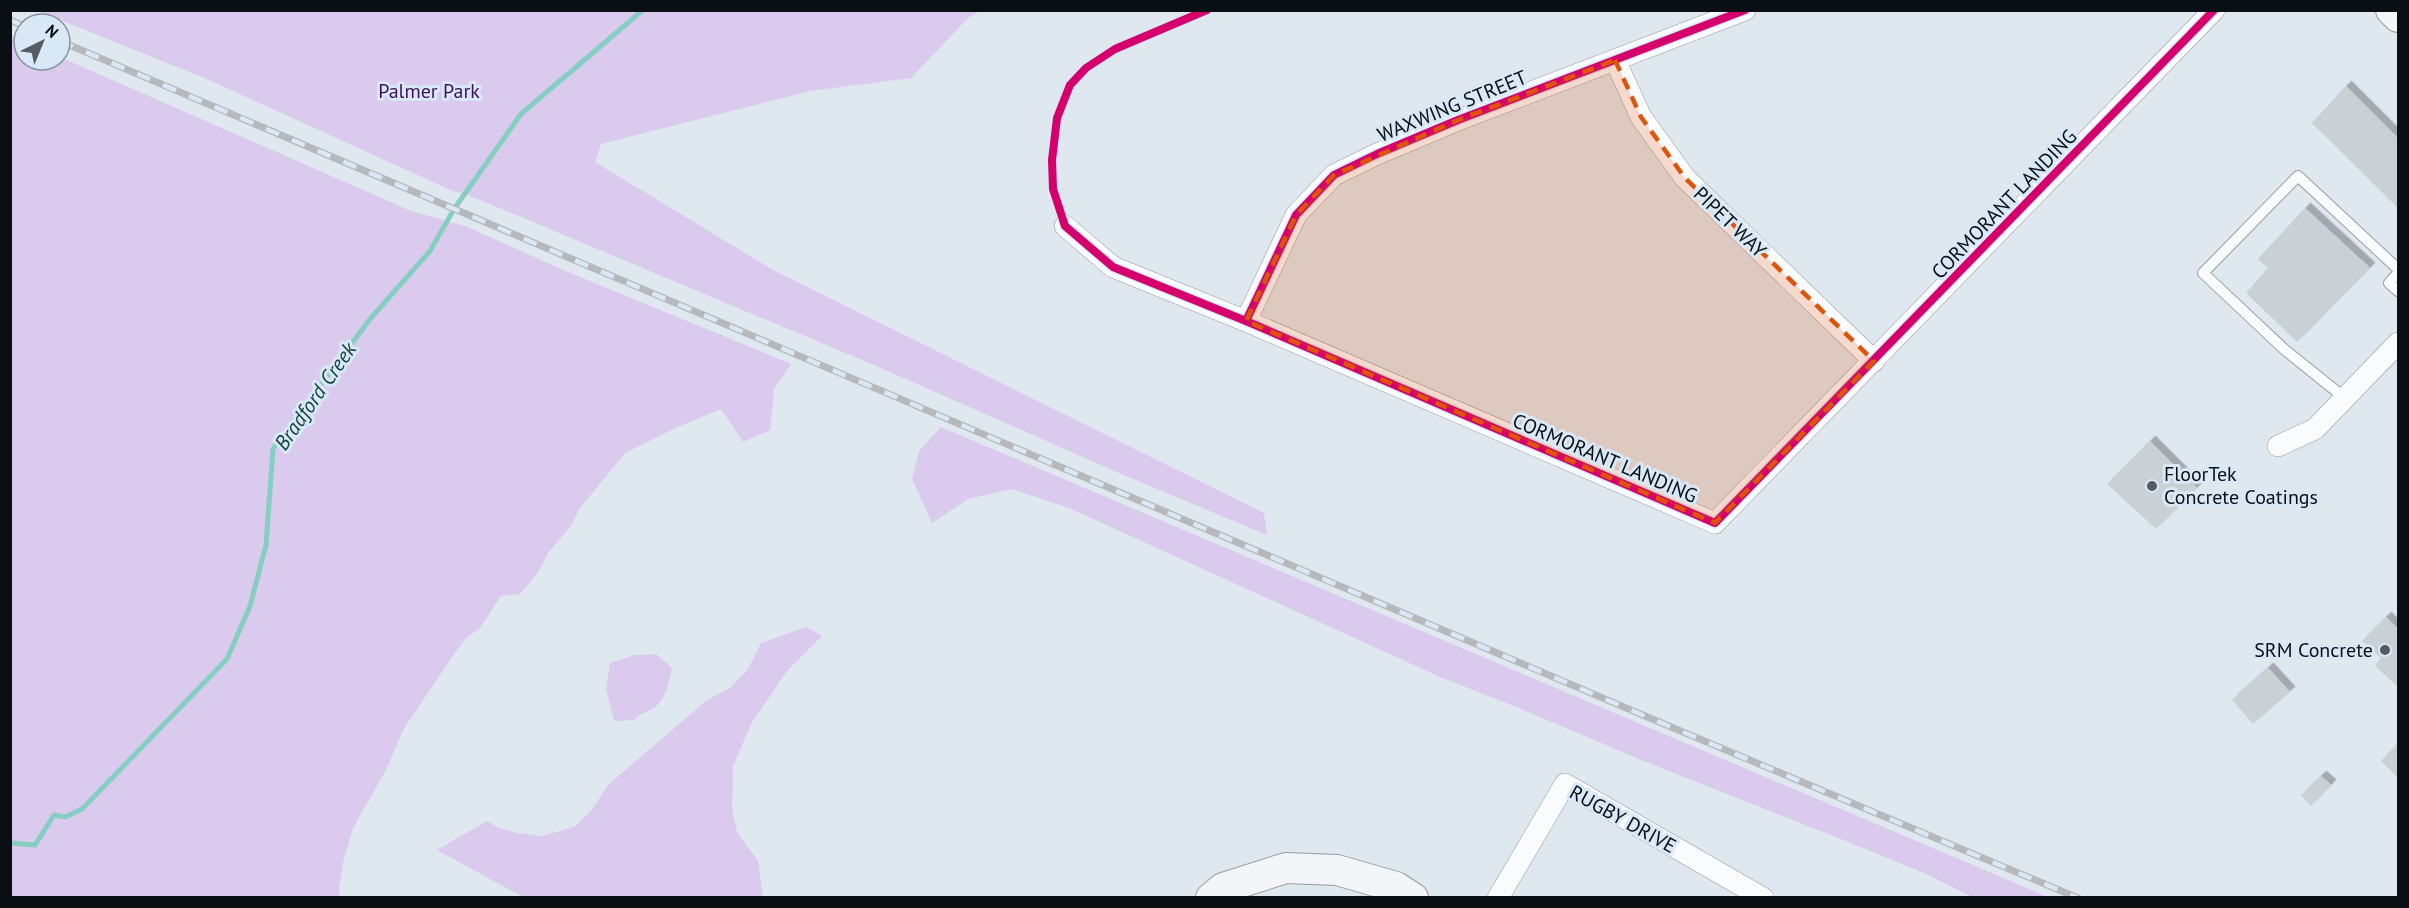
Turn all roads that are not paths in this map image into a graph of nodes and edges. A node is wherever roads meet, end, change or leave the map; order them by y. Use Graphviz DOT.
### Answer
graph roads {
  1 [pos="1745,10"];
  2 [pos="2214,10"];
  3 [pos="2391,10"];
  4 [pos="2398,17"];
  5 [pos="1615,60"];
  6 [pos="1065,226"];
  7 [pos="2398,271"];
  8 [pos="2398,291"];
  9 [pos="1246,321"];
  10 [pos="2398,344"];
  11 [pos="1874,361"];
  12 [pos="2346,399"];
  13 [pos="2278,446"];
  14 [pos="1211,897"];
  15 [pos="1413,897"];
  16 [pos="1498,897"];
  17 [pos="1763,897"];
  1 -- 5 [label="street, WAXWING STREET"];
  2 -- 11 [label="street, CORMORANT LANDING"];
  3 -- 4 [label="street"];
  5 -- 9 [label="street, WAXWING STREET"];
  5 -- 11 [label="street, PIPET WAY"];
  6 -- 9 [label="street, CORMORANT LANDING"];
  7 -- 8 [label="lane"];
  7 -- 12 [label="lane"];
  9 -- 11 [label="street, CORMORANT LANDING"];
  10 -- 12 [label="street"];
  12 -- 13 [label="street"];
  14 -- 15 [label="street"];
  16 -- 17 [label="street, RUGBY DRIVE"];
}
